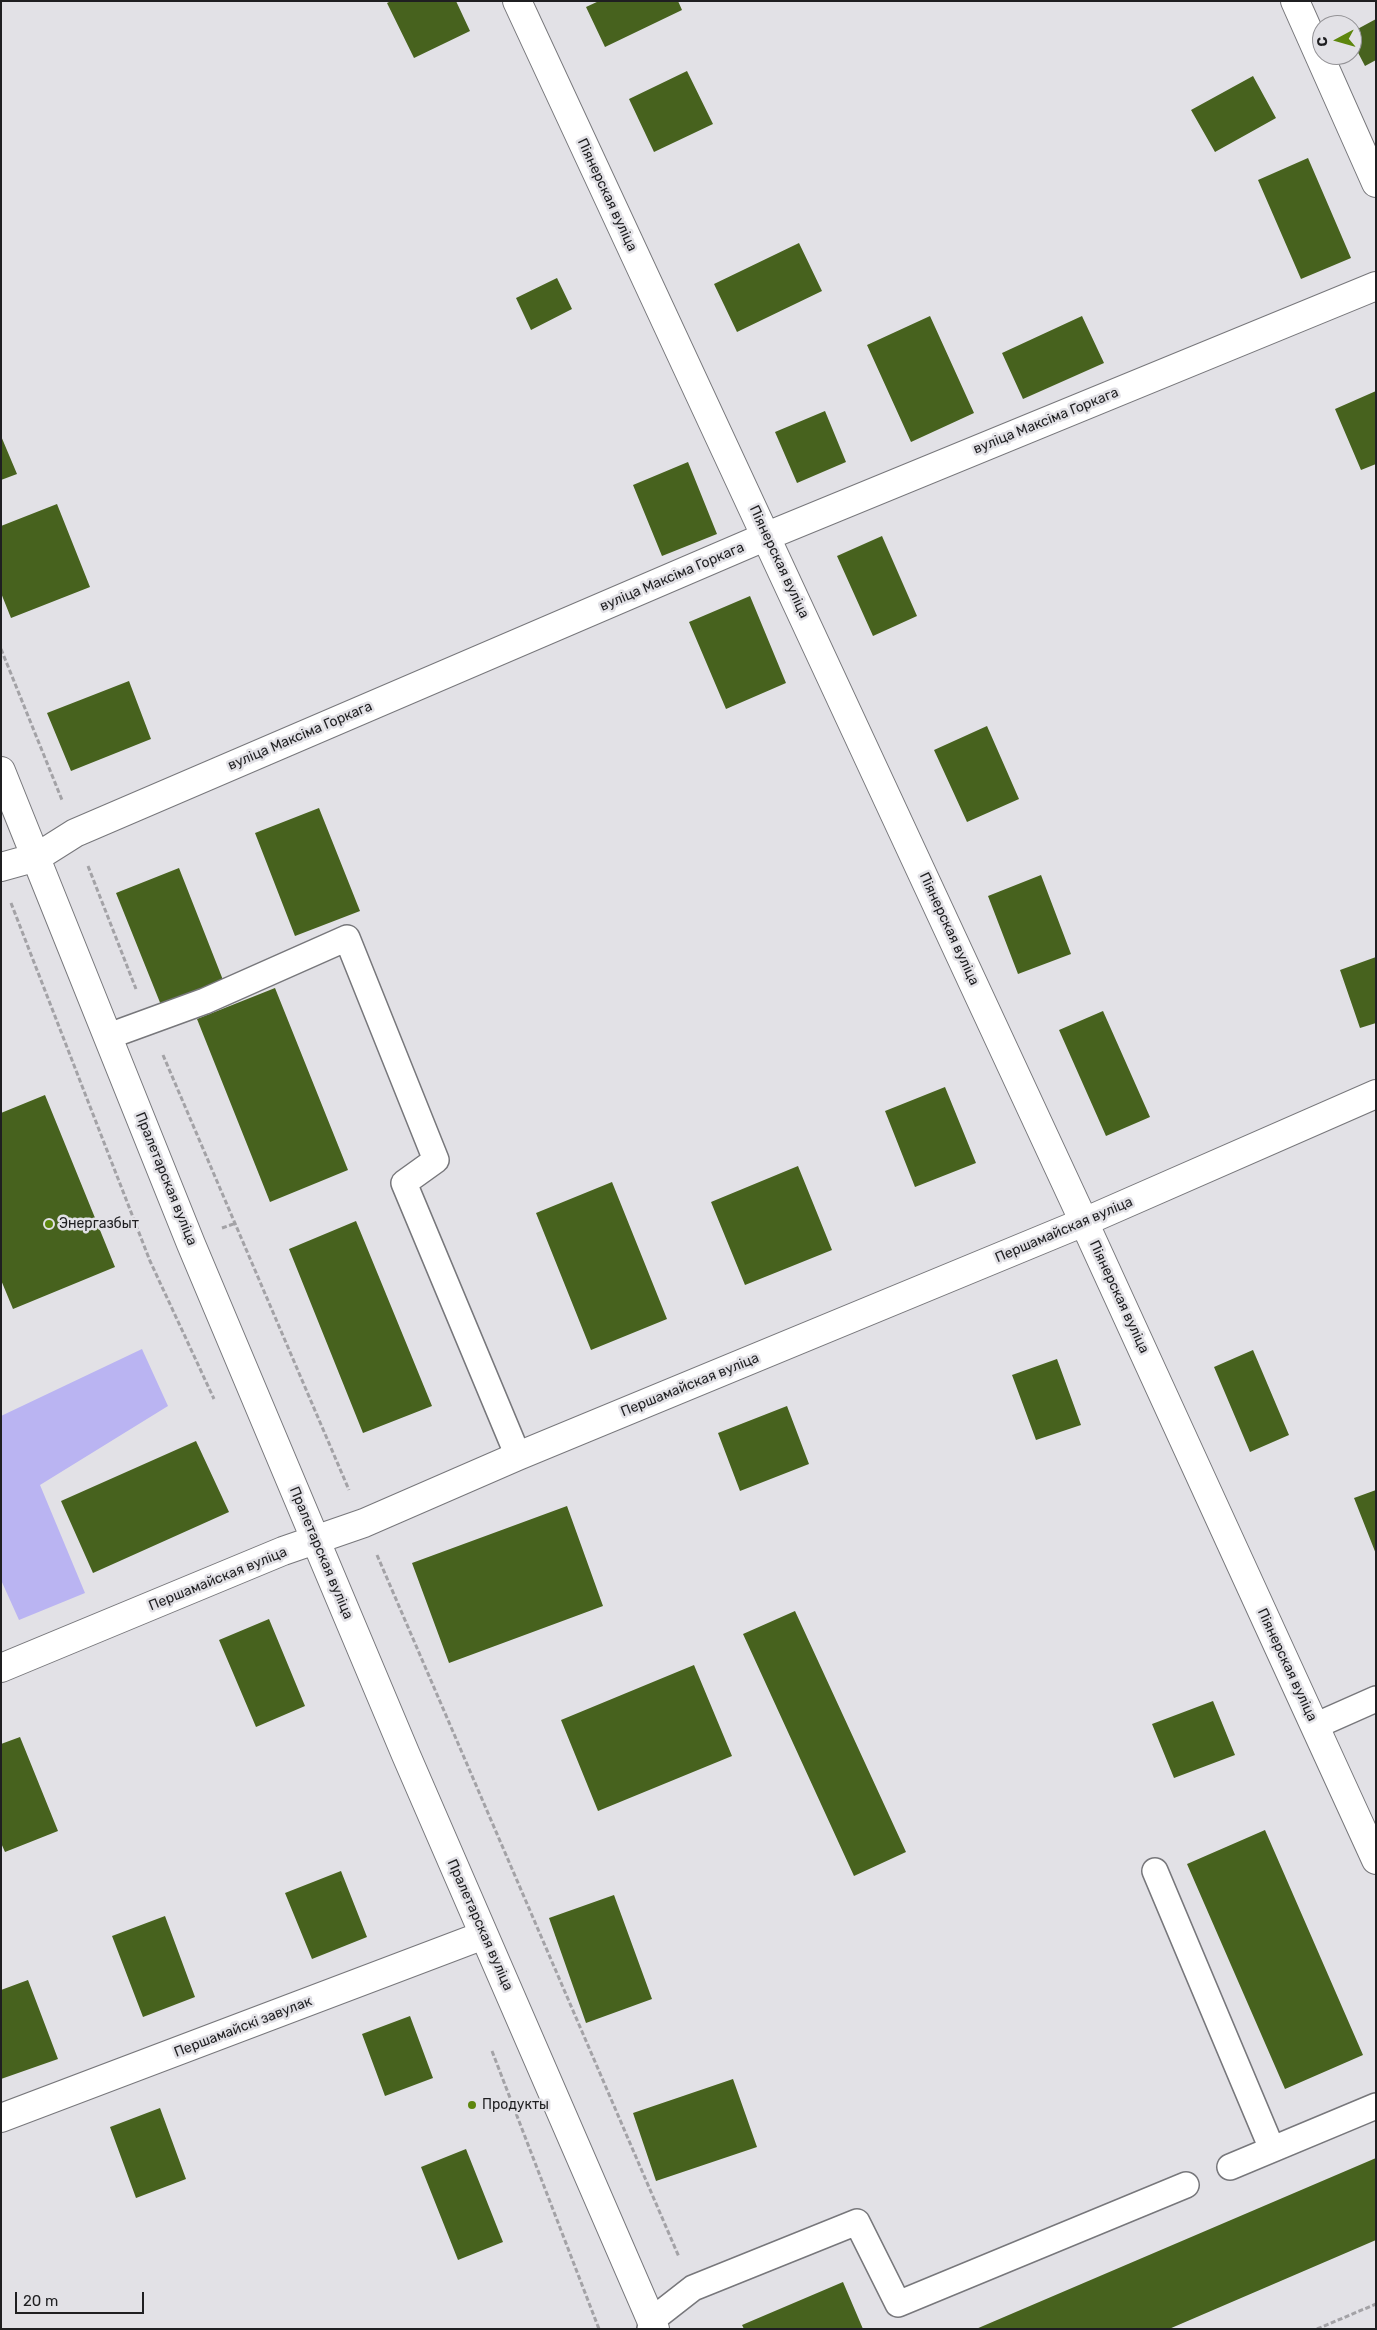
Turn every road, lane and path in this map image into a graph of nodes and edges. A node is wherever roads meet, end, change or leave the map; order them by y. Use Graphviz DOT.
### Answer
graph roads {
  1 [pos="517,1"];
  2 [pos="1294,1"];
  3 [pos="1376,183"];
  4 [pos="1376,286"];
  5 [pos="767,536"];
  6 [pos="1,770"];
  7 [pos="37,857"];
  8 [pos="1,867"];
  9 [pos="109,1036"];
  10 [pos="1376,1094"];
  11 [pos="1084,1222"];
  12 [pos="518,1456"];
  13 [pos="316,1541"];
  14 [pos="1,1668"];
  15 [pos="1376,1699"];
  16 [pos="1315,1726"];
  17 [pos="1376,1860"];
  18 [pos="1155,1871"];
  19 [pos="484,1935"];
  20 [pos="1376,2106"];
  21 [pos="1,2118"];
  22 [pos="1272,2149"];
  23 [pos="1230,2167"];
  24 [pos="1186,2185"];
  25 [pos="1376,2304"];
  26 [pos="652,2326"];
  27 [pos="1317,2329"];
  1 -- 5 [label="street, Піянерская вуліца"];
  2 -- 3 [label="street"];
  4 -- 5 [label="street, вуліца Максіма Горкага"];
  5 -- 7 [label="street, вуліца Максіма Горкага"];
  5 -- 11 [label="street, Піянерская вуліца"];
  6 -- 7 [label="street, Пралетарская вуліца"];
  7 -- 8 [label="street, вуліца Максіма Горкага"];
  7 -- 9 [label="street, Пралетарская вуліца"];
  9 -- 12 [label="lane"];
  9 -- 13 [label="street, Пралетарская вуліца"];
  10 -- 11 [label="street, Першамайская вуліца"];
  11 -- 12 [label="street, Першамайская вуліца"];
  11 -- 16 [label="street, Піянерская вуліца"];
  12 -- 13 [label="street, Першамайская вуліца"];
  13 -- 14 [label="street, Першамайская вуліца"];
  13 -- 19 [label="street, Пралетарская вуліца"];
  15 -- 16 [label="lane"];
  16 -- 17 [label="street, Піянерская вуліца"];
  18 -- 22 [label="lane"];
  19 -- 21 [label="street, Першамайскі завулак"];
  19 -- 26 [label="street, Пралетарская вуліца"];
  20 -- 22 [label="lane"];
  22 -- 23 [label="lane"];
  24 -- 26 [label="lane"];
  25 -- 27 [label="path"];
}
